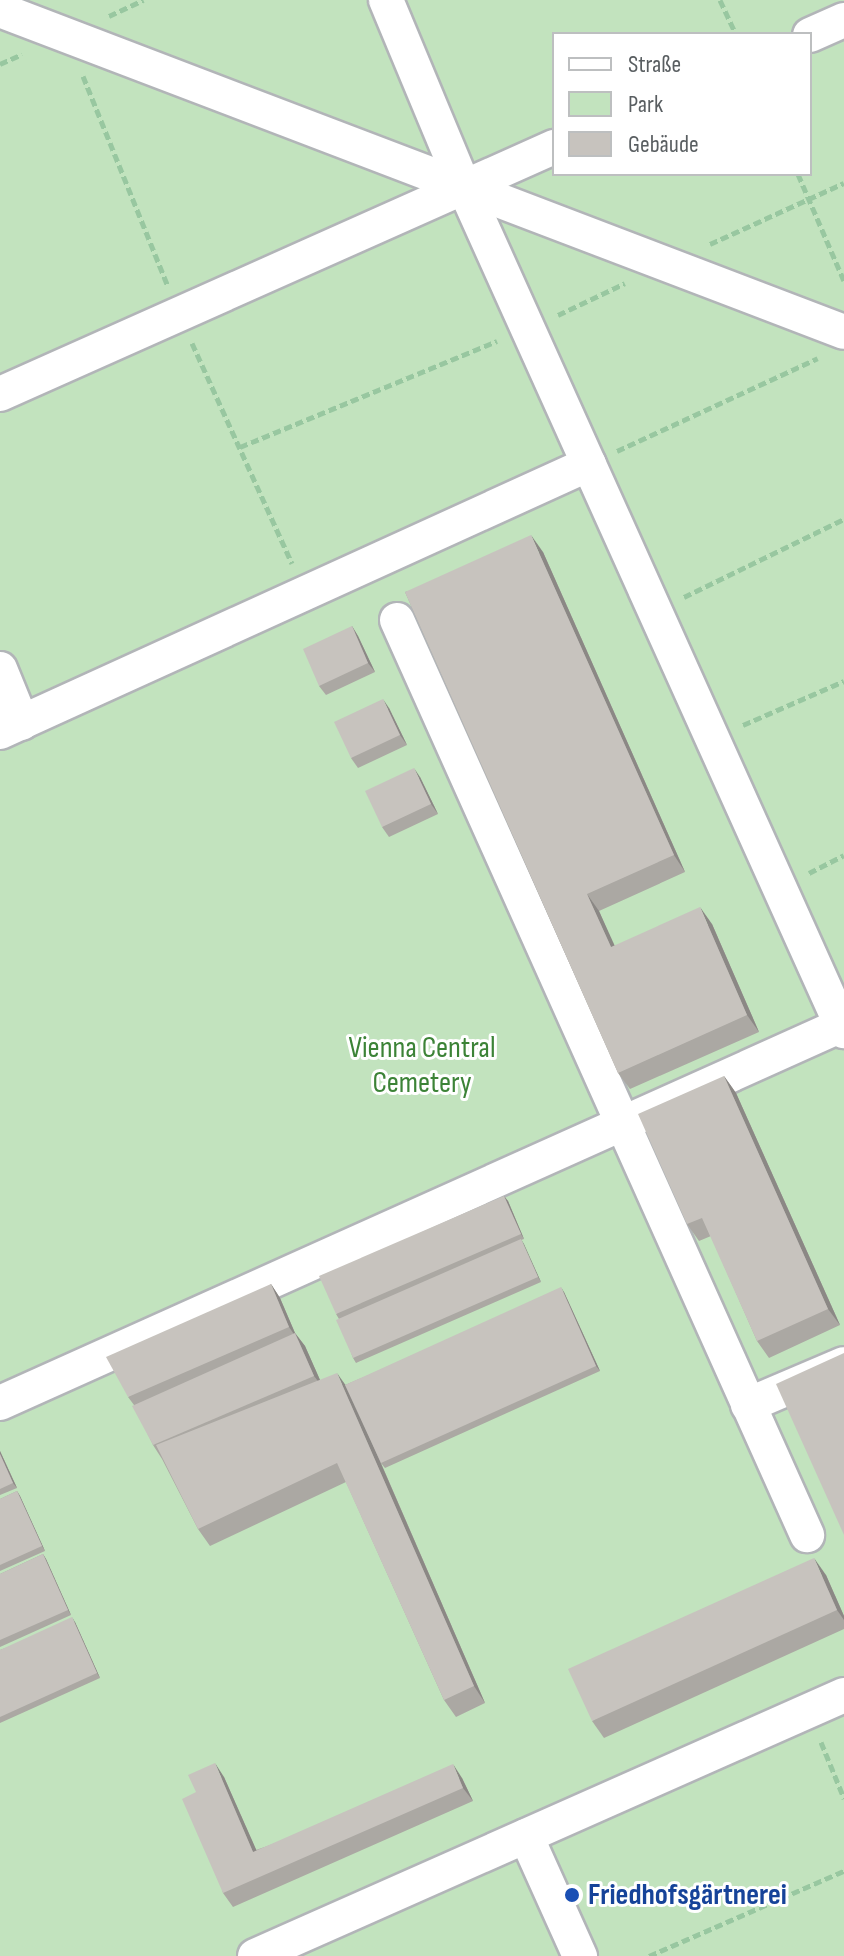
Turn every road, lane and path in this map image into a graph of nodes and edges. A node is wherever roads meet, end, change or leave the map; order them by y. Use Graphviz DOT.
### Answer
graph roads {
  1 [pos="386,0"];
  2 [pos="720,0"];
  3 [pos="0,10"];
  4 [pos="844,20"];
  5 [pos="735,32"];
  6 [pos="812,34"];
  7 [pos="552,148"];
  8 [pos="799,176"];
  9 [pos="464,187"];
  10 [pos="844,281"];
  11 [pos="833,343"];
  12 [pos="0,394"];
  13 [pos="589,464"];
  14 [pos="844,519"];
  15 [pos="655,611"];
  16 [pos="397,620"];
  17 [pos="0,669"];
  18 [pos="844,681"];
  19 [pos="11,728"];
  20 [pos="712,738"];
  21 [pos="843,1026"];
  22 [pos="620,1124"];
  23 [pos="844,1364"];
  24 [pos="0,1403"];
  25 [pos="748,1405"];
  26 [pos="807,1535"];
  27 [pos="844,1695"];
  28 [pos="808,1711"];
  29 [pos="844,1798"];
  30 [pos="526,1836"];
  31 [pos="844,1871"];
  32 [pos="255,1956"];
  33 [pos="580,1956"];
  34 [pos="649,1956"];
  1 -- 9 [label="lane"];
  2 -- 5 [label="path"];
  3 -- 9 [label="lane"];
  4 -- 6 [label="lane"];
  7 -- 9 [label="lane"];
  8 -- 10 [label="path"];
  9 -- 11 [label="lane"];
  9 -- 12 [label="lane"];
  9 -- 13 [label="lane"];
  11 -- 13 [label="path"];
  13 -- 15 [label="lane"];
  13 -- 19 [label="lane"];
  14 -- 15 [label="path"];
  15 -- 20 [label="lane"];
  16 -- 22 [label="lane"];
  17 -- 19 [label="lane"];
  18 -- 20 [label="path"];
  20 -- 21 [label="lane"];
  21 -- 22 [label="lane"];
  22 -- 24 [label="lane"];
  22 -- 25 [label="lane"];
  23 -- 25 [label="lane"];
  25 -- 26 [label="lane"];
  27 -- 28 [label="lane"];
  28 -- 29 [label="path"];
  28 -- 30 [label="lane"];
  30 -- 32 [label="lane"];
  30 -- 33 [label="lane"];
  31 -- 34 [label="path"];
}
